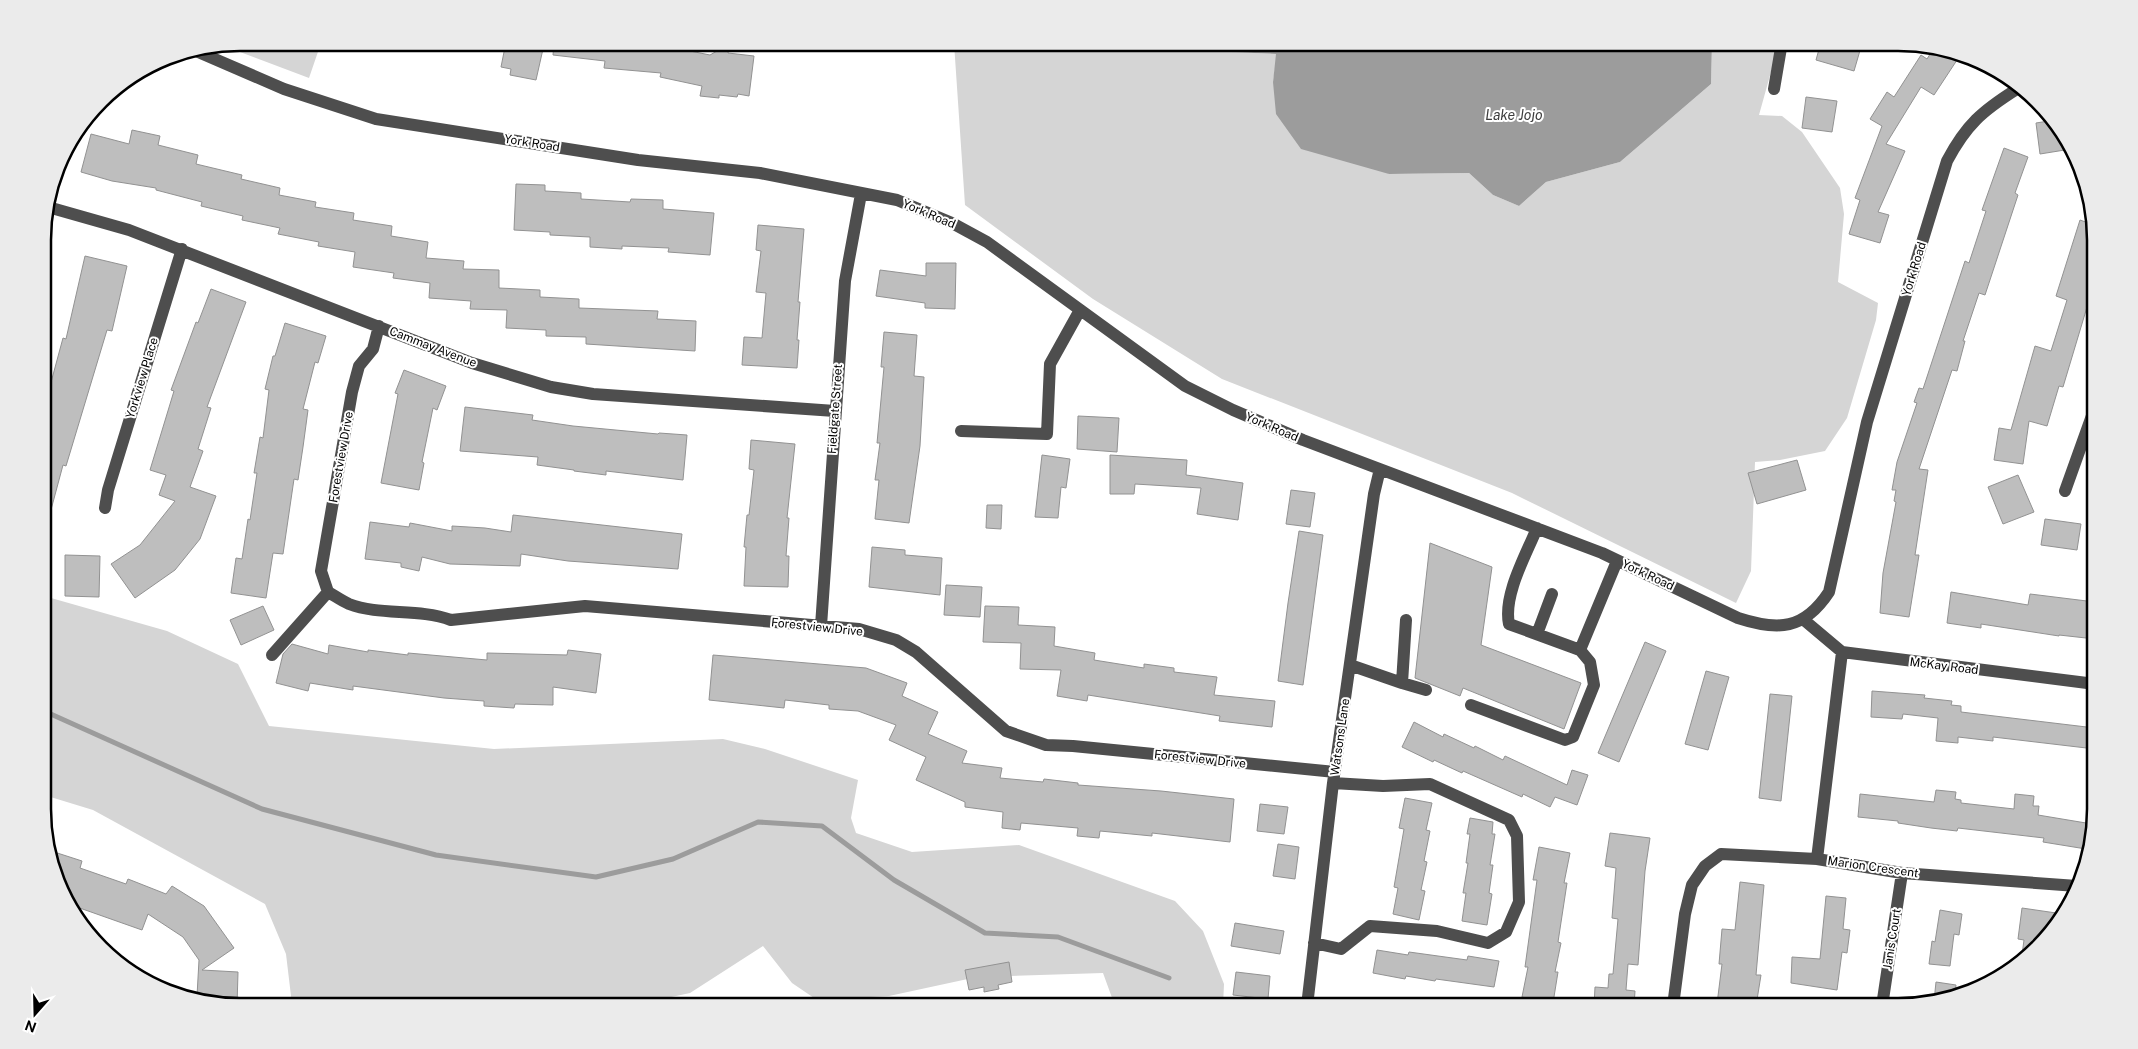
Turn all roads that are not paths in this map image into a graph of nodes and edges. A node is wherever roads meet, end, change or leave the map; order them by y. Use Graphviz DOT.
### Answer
graph roads {
  1 [pos="1780,51"];
  2 [pos="205,55"];
  3 [pos="1774,89"];
  4 [pos="2014,91"];
  5 [pos="861,194"];
  6 [pos="54,209"];
  7 [pos="182,249"];
  8 [pos="1080,310"];
  9 [pos="379,326"];
  10 [pos="835,411"];
  11 [pos="2087,430"];
  12 [pos="961,431"];
  13 [pos="1380,469"];
  14 [pos="2065,491"];
  15 [pos="105,508"];
  16 [pos="1537,528"];
  17 [pos="1617,561"];
  18 [pos="328,592"];
  19 [pos="1552,594"];
  20 [pos="1406,620"];
  21 [pos="1804,620"];
  22 [pos="821,626"];
  23 [pos="1537,634"];
  24 [pos="1580,650"];
  25 [pos="1842,652"];
  26 [pos="272,655"];
  27 [pos="1350,665"];
  28 [pos="1402,683"];
  29 [pos="2087,683"];
  30 [pos="1426,690"];
  31 [pos="1471,705"];
  32 [pos="1334,778"];
  33 [pos="1817,859"];
  34 [pos="1902,873"];
  35 [pos="2070,885"];
  36 [pos="1314,943"];
  37 [pos="1308,998"];
  38 [pos="1674,998"];
  39 [pos="1883,998"];
  1 -- 3 [label="street"];
  2 -- 5 [label="street, York Road"];
  4 -- 21 [label="street, York Road"];
  5 -- 8 [label="street, York Road"];
  5 -- 10 [label="street, Fieldgate Street"];
  6 -- 7 [label="street, Cammay Avenue"];
  7 -- 9 [label="street, Cammay Avenue"];
  7 -- 15 [label="street, Yorkview Place"];
  8 -- 12 [label="street"];
  8 -- 13 [label="street, York Road"];
  9 -- 10 [label="street, Cammay Avenue"];
  9 -- 18 [label="street, Forestview Drive"];
  10 -- 22 [label="street, Fieldgate Street"];
  11 -- 14 [label="street"];
  13 -- 16 [label="street, York Road"];
  13 -- 27 [label="street, Watsons Lane"];
  16 -- 17 [label="street, York Road"];
  16 -- 23 [label="street"];
  17 -- 21 [label="street, York Road"];
  17 -- 24 [label="street"];
  18 -- 22 [label="street, Forestview Drive"];
  18 -- 26 [label="street"];
  19 -- 23 [label="street"];
  20 -- 28 [label="street"];
  21 -- 25 [label="street"];
  22 -- 32 [label="street, Forestview Drive"];
  23 -- 24 [label="street"];
  24 -- 31 [label="street"];
  25 -- 29 [label="street, McKay Road"];
  25 -- 33 [label="street, Marion Crescent"];
  27 -- 28 [label="street"];
  27 -- 32 [label="street, Watsons Lane"];
  28 -- 30 [label="street"];
  32 -- 36 [label="street, Watsons Lane"];
  32 -- 36 [label="street, Forestview Drive"];
  33 -- 34 [label="street, Marion Crescent"];
  33 -- 38 [label="street"];
  34 -- 35 [label="street, Marion Crescent"];
  34 -- 39 [label="street, Janis Court"];
  36 -- 37 [label="street, Watsons Lane"];
}
